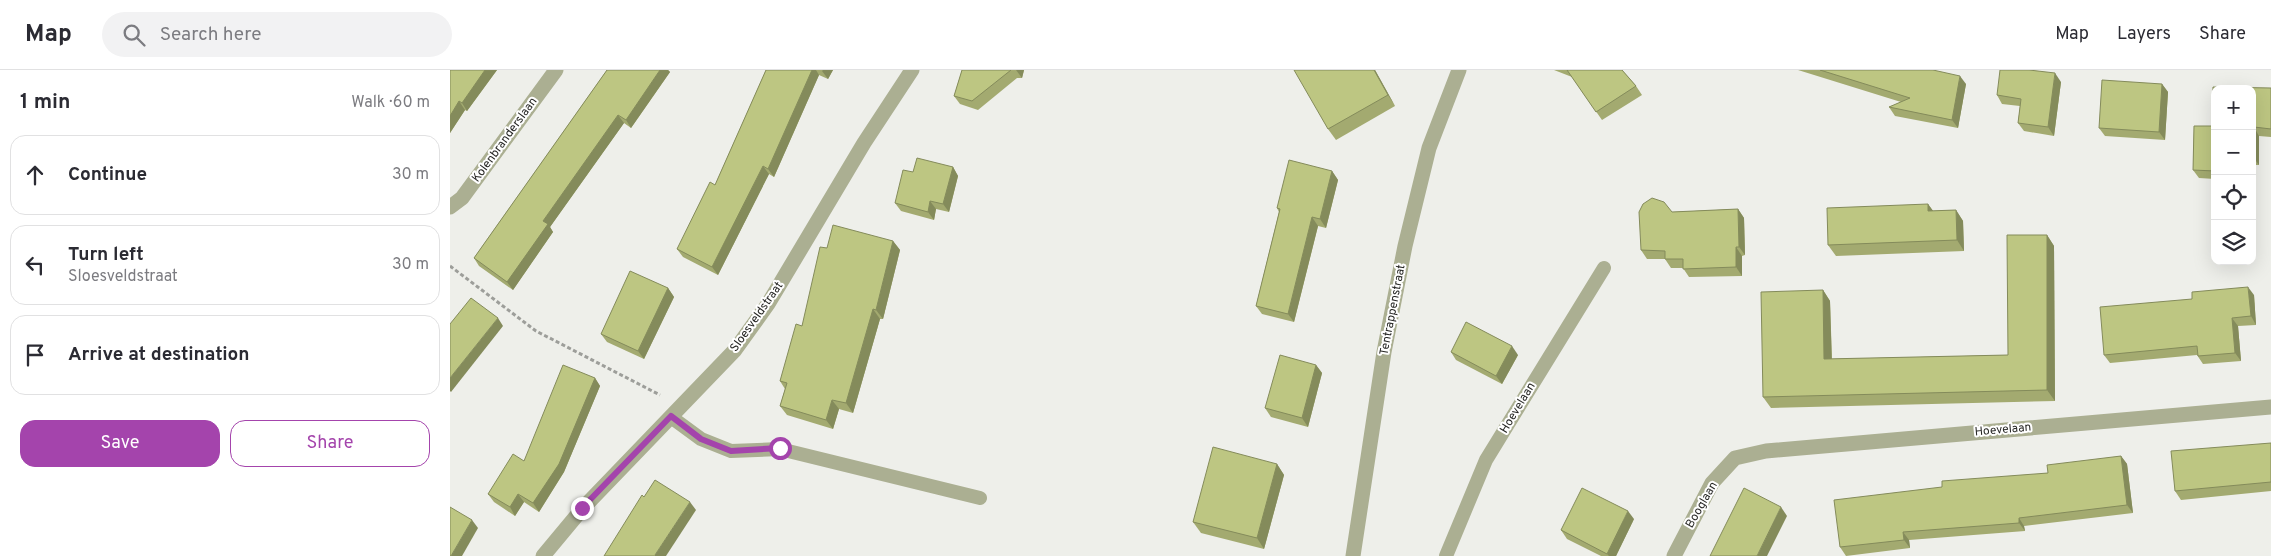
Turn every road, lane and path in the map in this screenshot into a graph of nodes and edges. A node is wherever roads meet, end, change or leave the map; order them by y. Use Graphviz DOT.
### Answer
graph roads {
  1 [pos="556,70"];
  2 [pos="912,70"];
  3 [pos="1459,70"];
  4 [pos="450,207"];
  5 [pos="450,266"];
  6 [pos="1604,268"];
  7 [pos="2271,407"];
  8 [pos="674,413"];
  9 [pos="1735,458"];
  10 [pos="980,498"];
  11 [pos="543,556"];
  12 [pos="1353,556"];
  13 [pos="1446,556"];
  14 [pos="1674,556"];
  1 -- 4 [label="street, Kolenbranderslaan"];
  2 -- 8 [label="street, Sloesveldstraat"];
  3 -- 12 [label="street, Tentrappenstraat"];
  5 -- 8 [label="path"];
  6 -- 13 [label="lane, Hoevelaan"];
  7 -- 9 [label="street, Hoevelaan"];
  8 -- 10 [label="lane"];
  8 -- 11 [label="street, Sloesveldstraat"];
  9 -- 14 [label="street, Booglaan"];
}
